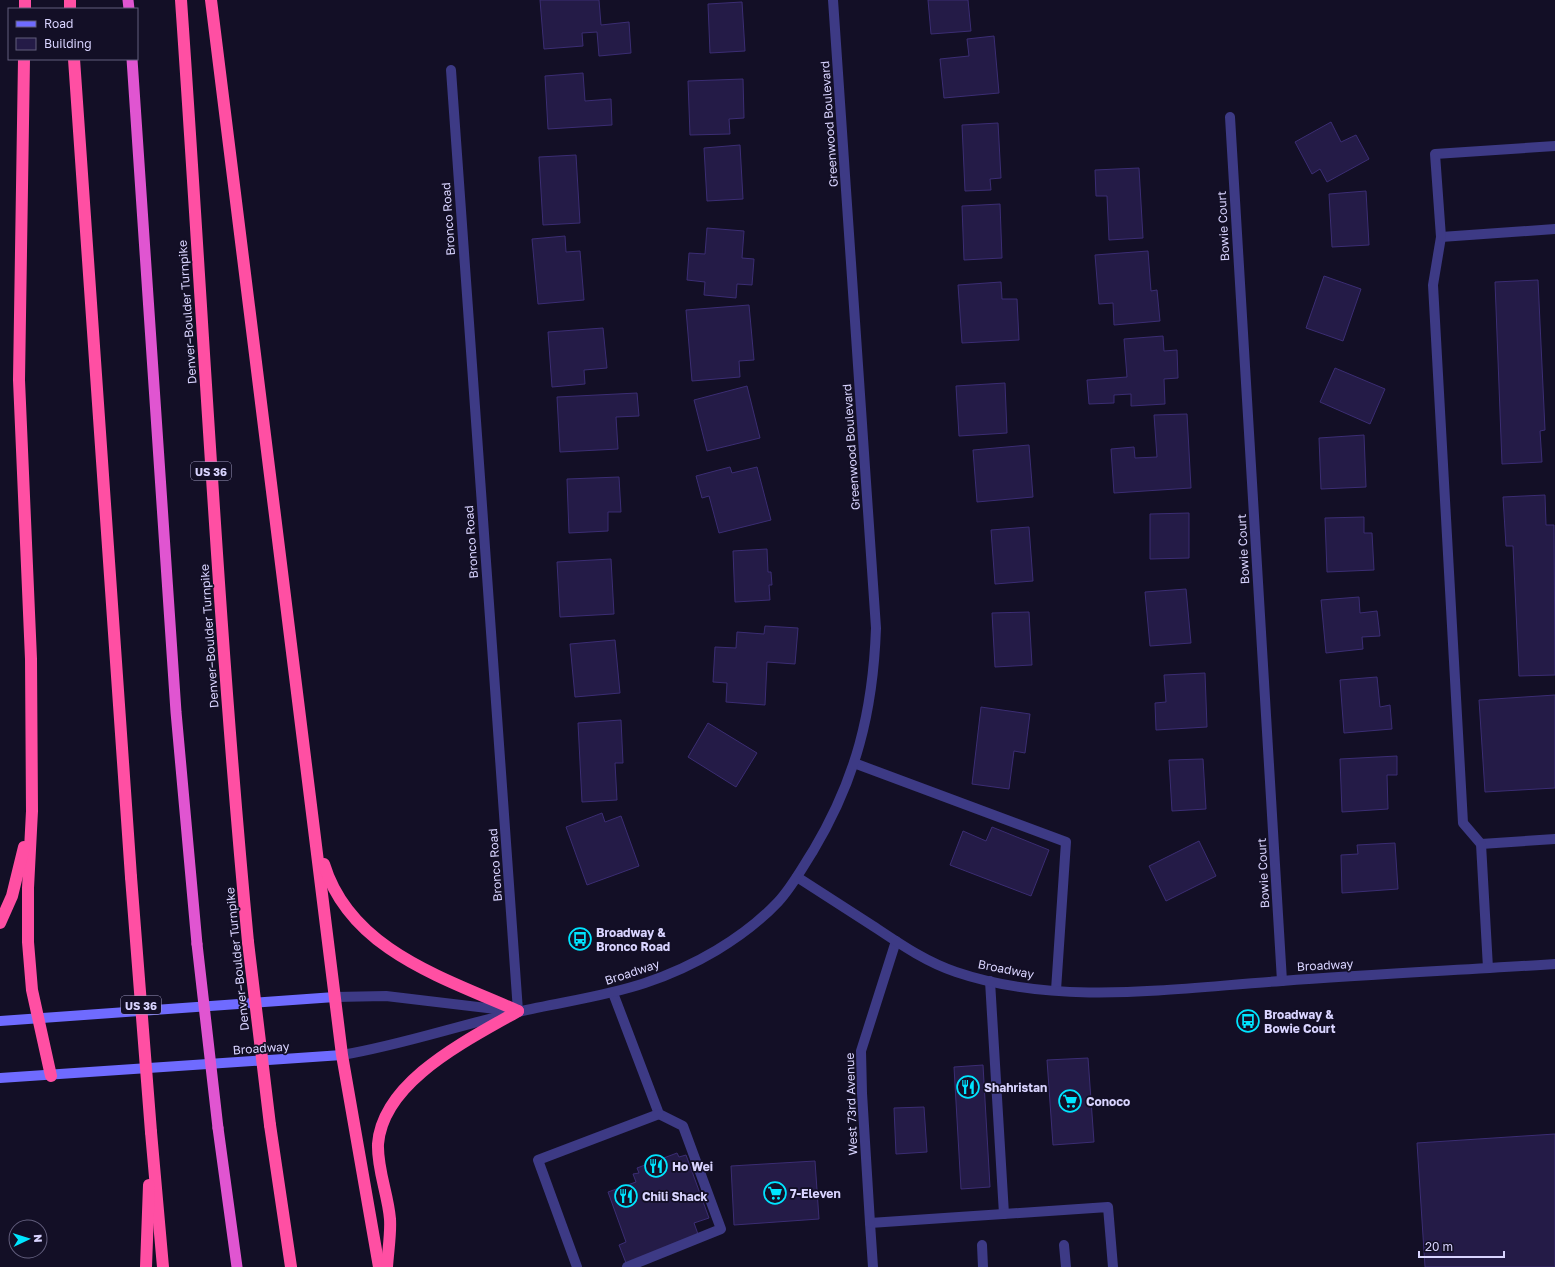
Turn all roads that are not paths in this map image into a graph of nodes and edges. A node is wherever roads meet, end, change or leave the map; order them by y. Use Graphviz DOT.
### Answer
graph roads {
  1 [pos="181,0"];
  2 [pos="211,0"];
  3 [pos="833,0"];
  4 [pos="24,60"];
  5 [pos="74,60"];
  6 [pos="132,60"];
  7 [pos="451,70"];
  8 [pos="1230,117"];
  9 [pos="1555,146"];
  10 [pos="1555,229"];
  11 [pos="1441,237"];
  12 [pos="854,763"];
  13 [pos="32,811"];
  14 [pos="316,837"];
  15 [pos="1555,839"];
  16 [pos="1481,844"];
  17 [pos="797,877"];
  18 [pos="0,923"];
  19 [pos="896,941"];
  20 [pos="1555,964"];
  21 [pos="1488,968"];
  22 [pos="990,981"];
  23 [pos="1282,981"];
  24 [pos="1056,990"];
  25 [pos="613,993"];
  26 [pos="335,997"];
  27 [pos="518,1011"];
  28 [pos="38,1018"];
  29 [pos="0,1021"];
  30 [pos="342,1055"];
  31 [pos="51,1076"];
  32 [pos="0,1078"];
  33 [pos="658,1114"];
  34 [pos="151,1132"];
  35 [pos="1004,1214"];
  36 [pos="870,1223"];
  37 [pos="982,1245"];
  38 [pos="1064,1245"];
  39 [pos="146,1267"];
  40 [pos="163,1267"];
  41 [pos="237,1267"];
  42 [pos="290,1267"];
  43 [pos="380,1267"];
  44 [pos="387,1267"];
  45 [pos="577,1267"];
  46 [pos="627,1267"];
  47 [pos="873,1267"];
  48 [pos="983,1267"];
  49 [pos="1066,1267"];
  50 [pos="1113,1267"];
  1 -- 42 [label="highway, Denver–Boulder Turnpike / US 36, bridge"];
  2 -- 14 [label="highway"];
  3 -- 12 [label="street, Greenwood Boulevard"];
  4 -- 13 [label="highway"];
  5 -- 34 [label="highway, US 36, bridge"];
  6 -- 41 [label="highway, bridge"];
  7 -- 27 [label="street, Bronco Road"];
  8 -- 23 [label="street, Bowie Court"];
  9 -- 11 [label="street"];
  10 -- 11 [label="street"];
  11 -- 16 [label="street"];
  12 -- 17 [label="street, Greenwood Boulevard"];
  12 -- 24 [label="street"];
  13 -- 18 [label="highway"];
  13 -- 28 [label="highway"];
  14 -- 26 [label="highway"];
  14 -- 27 [label="highway"];
  15 -- 16 [label="street"];
  16 -- 21 [label="street"];
  17 -- 19 [label="street, Broadway"];
  17 -- 25 [label="street, Broadway"];
  19 -- 22 [label="street, Broadway"];
  19 -- 36 [label="street, West 73rd Avenue"];
  20 -- 21 [label="street, Broadway"];
  21 -- 23 [label="street, Broadway"];
  22 -- 24 [label="street, Broadway"];
  22 -- 35 [label="street"];
  23 -- 24 [label="street, Broadway"];
  25 -- 27 [label="street, Broadway"];
  25 -- 33 [label="street"];
  26 -- 27 [label="street, Broadway"];
  26 -- 28 [label="main road, Broadway"];
  26 -- 30 [label="highway"];
  27 -- 30 [label="street, Broadway"];
  27 -- 44 [label="highway"];
  28 -- 29 [label="main road, Broadway"];
  28 -- 31 [label="highway"];
  30 -- 31 [label="main road, Broadway"];
  30 -- 43 [label="highway"];
  31 -- 32 [label="main road, Broadway"];
  33 -- 45 [label="street"];
  33 -- 46 [label="street"];
  34 -- 39 [label="highway"];
  34 -- 40 [label="highway, US 36"];
  35 -- 36 [label="street"];
  35 -- 50 [label="street"];
  36 -- 47 [label="street, West 73rd Avenue"];
  37 -- 48 [label="street"];
  38 -- 49 [label="street"];
}
